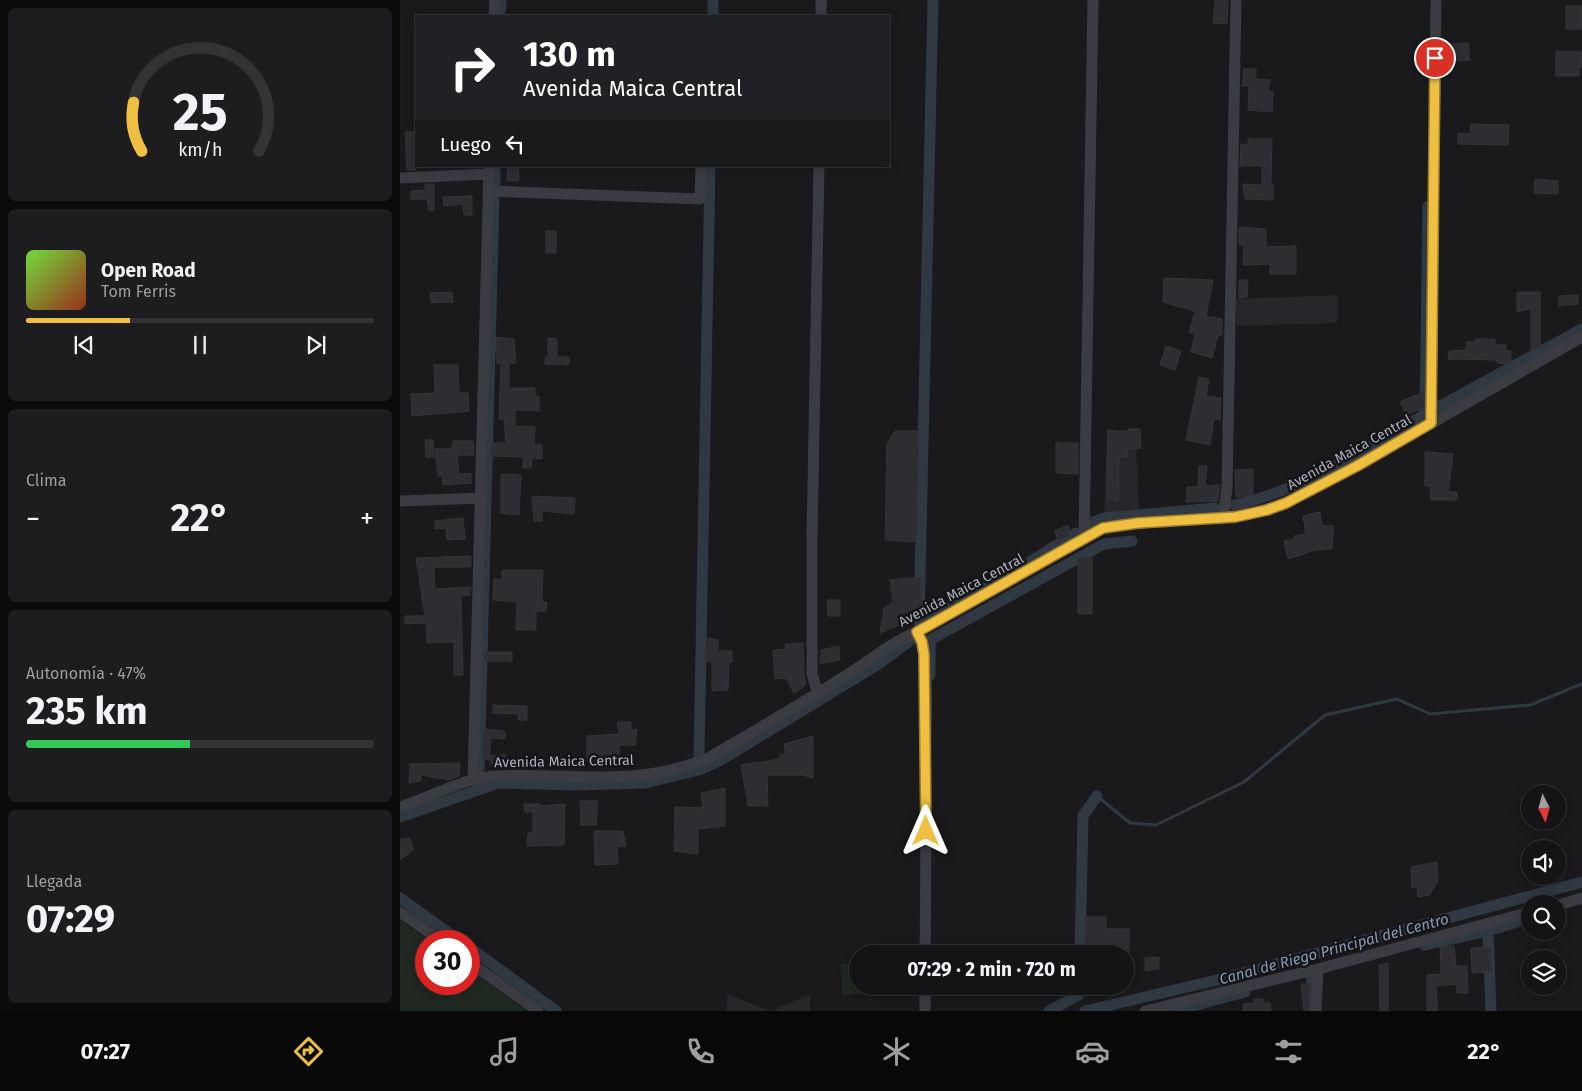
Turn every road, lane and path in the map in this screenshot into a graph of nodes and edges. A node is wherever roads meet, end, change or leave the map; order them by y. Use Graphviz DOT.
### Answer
graph roads {
  1 [pos="495,0"];
  2 [pos="821,0"];
  3 [pos="1093,0"];
  4 [pos="1236,0"];
  5 [pos="1436,0"];
  6 [pos="494,15"];
  7 [pos="821,15"];
  8 [pos="701,167"];
  9 [pos="819,167"];
  10 [pos="489,170"];
  11 [pos="432,171"];
  12 [pos="400,178"];
  13 [pos="489,191"];
  14 [pos="1582,338"];
  15 [pos="1431,423"];
  16 [pos="482,498"];
  17 [pos="400,502"];
  18 [pos="1223,518"];
  19 [pos="1084,538"];
  20 [pos="917,632"];
  21 [pos="818,694"];
  22 [pos="473,780"];
  23 [pos="400,807"];
  24 [pos="1582,898"];
  25 [pos="1566,903"];
  26 [pos="400,912"];
  27 [pos="1521,914"];
  28 [pos="425,930"];
  29 [pos="925,945"];
  30 [pos="1318,968"];
  31 [pos="480,970"];
  32 [pos="925,995"];
  33 [pos="538,1011"];
  34 [pos="925,1011"];
  35 [pos="1145,1011"];
  36 [pos="1316,1011"];
  1 -- 6 [label="street"];
  2 -- 7 [label="street"];
  3 -- 19 [label="street"];
  4 -- 18 [label="street"];
  5 -- 15 [label="street"];
  8 -- 13 [label="street"];
  9 -- 21 [label="street"];
  10 -- 11 [label="street"];
  10 -- 13 [label="street"];
  11 -- 12 [label="street"];
  13 -- 16 [label="street"];
  14 -- 15 [label="street, Avenida Maica Central"];
  15 -- 18 [label="street, Avenida Maica Central"];
  16 -- 17 [label="street"];
  16 -- 22 [label="street"];
  18 -- 19 [label="street, Avenida Maica Central"];
  19 -- 20 [label="street, Avenida Maica Central"];
  20 -- 21 [label="street, Avenida Maica Central"];
  20 -- 29 [label="street"];
  21 -- 22 [label="street, Avenida Maica Central"];
  22 -- 23 [label="street, Avenida Maica Central"];
  24 -- 25 [label="street"];
  26 -- 28 [label="street"];
  27 -- 30 [label="street"];
  30 -- 35 [label="street"];
  30 -- 36 [label="street"];
  31 -- 33 [label="street"];
  32 -- 34 [label="street"];
}
